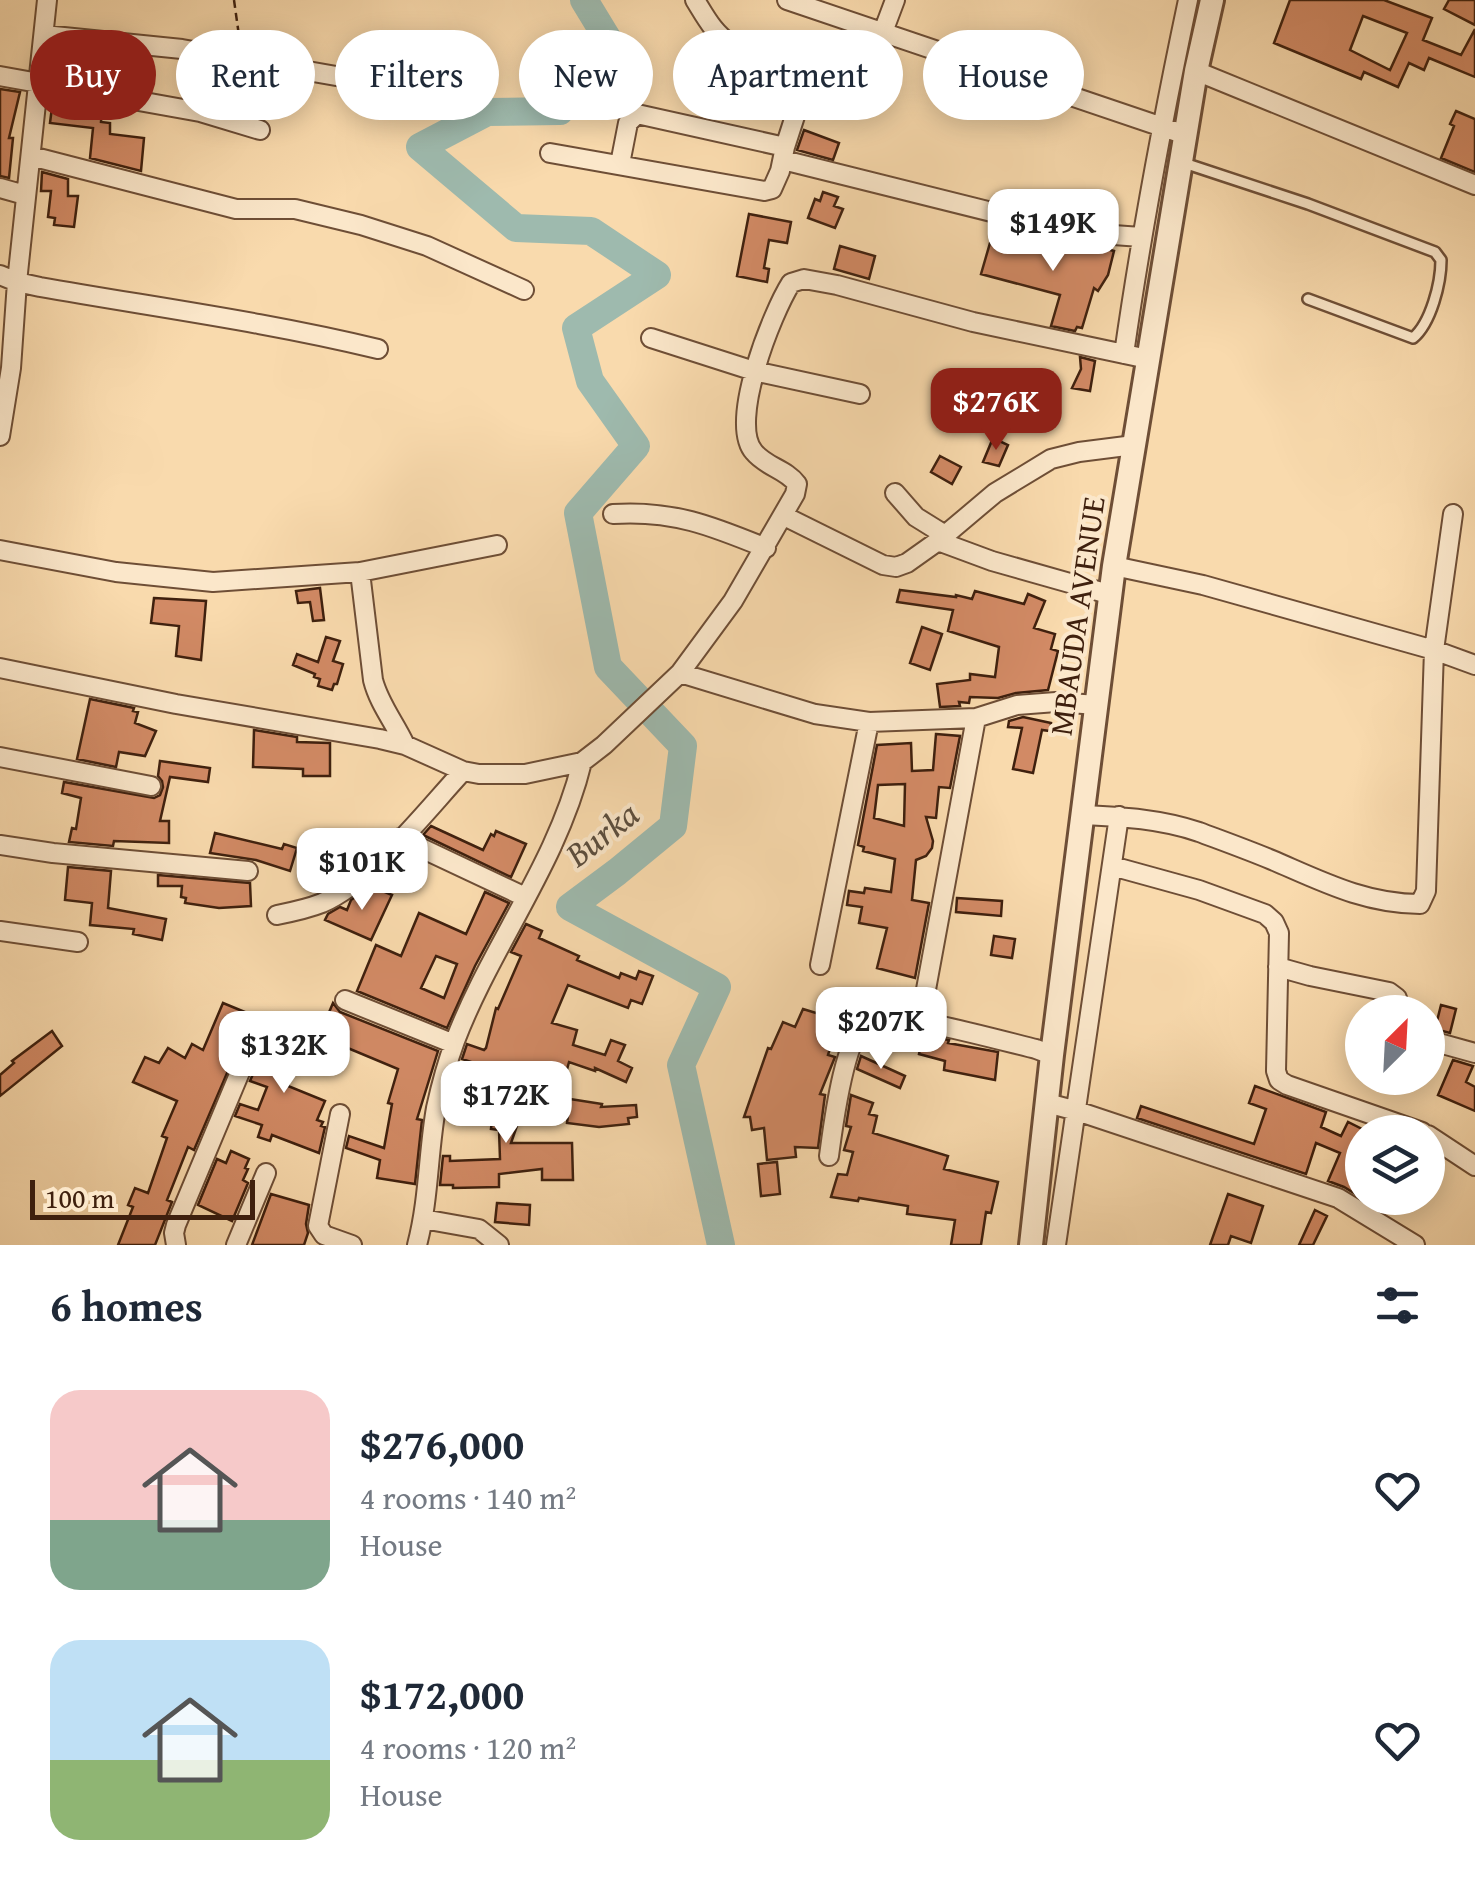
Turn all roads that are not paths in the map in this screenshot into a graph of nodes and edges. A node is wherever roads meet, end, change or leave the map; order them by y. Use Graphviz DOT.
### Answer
graph roads {
  1 [pos="47,0"];
  2 [pos="695,0"];
  3 [pos="895,0"];
  4 [pos="1188,0"];
  5 [pos="1212,0"];
  6 [pos="799,2"];
  7 [pos="44,30"];
  8 [pos="876,30"];
  9 [pos="883,30"];
  10 [pos="903,39"];
  11 [pos="156,46"];
  12 [pos="1196,71"];
  13 [pos="0,76"];
  14 [pos="335,76"];
  15 [pos="30,82"];
  16 [pos="156,104"];
  17 [pos="34,120"];
  18 [pos="1161,126"];
  19 [pos="260,130"];
  20 [pos="1186,136"];
  21 [pos="550,153"];
  22 [pos="784,153"];
  23 [pos="30,156"];
  24 [pos="1182,162"];
  25 [pos="620,164"];
  26 [pos="1475,185"];
  27 [pos="0,188"];
  28 [pos="25,195"];
  29 [pos="1141,237"];
  30 [pos="8,279"];
  31 [pos="524,290"];
  32 [pos="1308,299"];
  33 [pos="651,338"];
  34 [pos="378,349"];
  35 [pos="1124,354"];
  36 [pos="1148,359"];
  37 [pos="754,371"];
  38 [pos="4,390"];
  39 [pos="860,394"];
  40 [pos="0,436"];
  41 [pos="1134,445"];
  42 [pos="895,493"];
  43 [pos="613,514"];
  44 [pos="1452,514"];
  45 [pos="784,516"];
  46 [pos="941,538"];
  47 [pos="497,545"];
  48 [pos="766,548"];
  49 [pos="0,550"];
  50 [pos="1114,566"];
  51 [pos="360,572"];
  52 [pos="1112,595"];
  53 [pos="1434,650"];
  54 [pos="1475,665"];
  55 [pos="0,668"];
  56 [pos="680,673"];
  57 [pos="1098,704"];
  58 [pos="976,718"];
  59 [pos="869,722"];
  60 [pos="404,745"];
  61 [pos="0,757"];
  62 [pos="582,762"];
  63 [pos="463,770"];
  64 [pos="151,786"];
  65 [pos="1084,815"];
  66 [pos="1119,816"];
  67 [pos="400,838"];
  68 [pos="0,845"];
  69 [pos="1112,866"];
  70 [pos="248,871"];
  71 [pos="525,898"];
  72 [pos="276,915"];
  73 [pos="0,931"];
  74 [pos="78,942"];
  75 [pos="820,964"];
  76 [pos="1278,967"];
  77 [pos="1394,995"];
  78 [pos="345,1000"];
  79 [pos="920,1022"];
  80 [pos="253,1041"];
  81 [pos="454,1044"];
  82 [pos="1445,1045"];
  83 [pos="1475,1053"];
  84 [pos="1052,1055"];
  85 [pos="1046,1103"];
  86 [pos="1077,1111"];
  87 [pos="340,1114"];
  88 [pos="1371,1115"];
  89 [pos="1445,1147"];
  90 [pos="828,1156"];
  91 [pos="1475,1166"];
  92 [pos="266,1172"];
  93 [pos="423,1219"];
  94 [pos="176,1245"];
  95 [pos="236,1245"];
  96 [pos="352,1245"];
  97 [pos="417,1245"];
  98 [pos="499,1245"];
  99 [pos="1031,1245"];
  100 [pos="1056,1245"];
  101 [pos="1415,1245"];
  1 -- 7 [label="street"];
  2 -- 22 [label="street"];
  3 -- 9 [label="street"];
  4 -- 18 [label="street"];
  5 -- 12 [label="street, MBAUDA AVENUE"];
  6 -- 8 [label="street"];
  10 -- 18 [label="street"];
  11 -- 14 [label="street"];
  12 -- 20 [label="street, MBAUDA AVENUE"];
  12 -- 26 [label="street"];
  13 -- 15 [label="street"];
  16 -- 19 [label="street"];
  17 -- 23 [label="street"];
  18 -- 20 [label="street"];
  18 -- 29 [label="street"];
  20 -- 24 [label="street, MBAUDA AVENUE"];
  21 -- 25 [label="street"];
  22 -- 25 [label="street"];
  22 -- 25 [label="street"];
  22 -- 29 [label="street"];
  23 -- 28 [label="street"];
  23 -- 31 [label="street"];
  24 -- 32 [label="lane"];
  24 -- 36 [label="street, MBAUDA AVENUE"];
  27 -- 28 [label="street"];
  28 -- 30 [label="street"];
  29 -- 35 [label="street"];
  30 -- 34 [label="street"];
  30 -- 38 [label="street"];
  33 -- 37 [label="street"];
  35 -- 36 [label="street"];
  35 -- 37 [label="street"];
  36 -- 41 [label="street, MBAUDA AVENUE"];
  37 -- 39 [label="street"];
  37 -- 45 [label="street"];
  38 -- 40 [label="street"];
  41 -- 46 [label="street"];
  41 -- 50 [label="street, MBAUDA AVENUE"];
  42 -- 46 [label="street"];
  43 -- 48 [label="street"];
  44 -- 53 [label="street"];
  45 -- 46 [label="street"];
  45 -- 48 [label="street"];
  46 -- 52 [label="street"];
  47 -- 51 [label="street"];
  48 -- 56 [label="street"];
  49 -- 51 [label="street"];
  50 -- 52 [label="street, MBAUDA AVENUE"];
  50 -- 53 [label="street"];
  51 -- 60 [label="street"];
  52 -- 57 [label="street, MBAUDA AVENUE"];
  53 -- 54 [label="street"];
  53 -- 66 [label="street"];
  55 -- 60 [label="street"];
  56 -- 59 [label="street"];
  56 -- 62 [label="street"];
  57 -- 58 [label="street"];
  57 -- 65 [label="street, MBAUDA AVENUE"];
  58 -- 59 [label="street"];
  58 -- 79 [label="street"];
  59 -- 75 [label="street"];
  60 -- 63 [label="street"];
  61 -- 64 [label="street"];
  62 -- 63 [label="street"];
  62 -- 71 [label="street"];
  63 -- 67 [label="street"];
  65 -- 66 [label="street"];
  65 -- 84 [label="street, MBAUDA AVENUE"];
  66 -- 69 [label="street"];
  67 -- 71 [label="street"];
  67 -- 72 [label="street"];
  68 -- 70 [label="street"];
  69 -- 76 [label="street"];
  69 -- 86 [label="street"];
  71 -- 81 [label="street"];
  73 -- 74 [label="street"];
  76 -- 77 [label="street"];
  76 -- 88 [label="street"];
  78 -- 81 [label="street"];
  79 -- 84 [label="street"];
  79 -- 90 [label="street"];
  80 -- 94 [label="street"];
  81 -- 93 [label="street"];
  82 -- 83 [label="street"];
  84 -- 85 [label="street, MBAUDA AVENUE"];
  85 -- 86 [label="street"];
  85 -- 99 [label="street, MBAUDA AVENUE"];
  86 -- 100 [label="street"];
  86 -- 101 [label="street"];
  87 -- 96 [label="street"];
  89 -- 91 [label="street"];
  92 -- 95 [label="street"];
  93 -- 97 [label="street"];
  93 -- 98 [label="street"];
}
